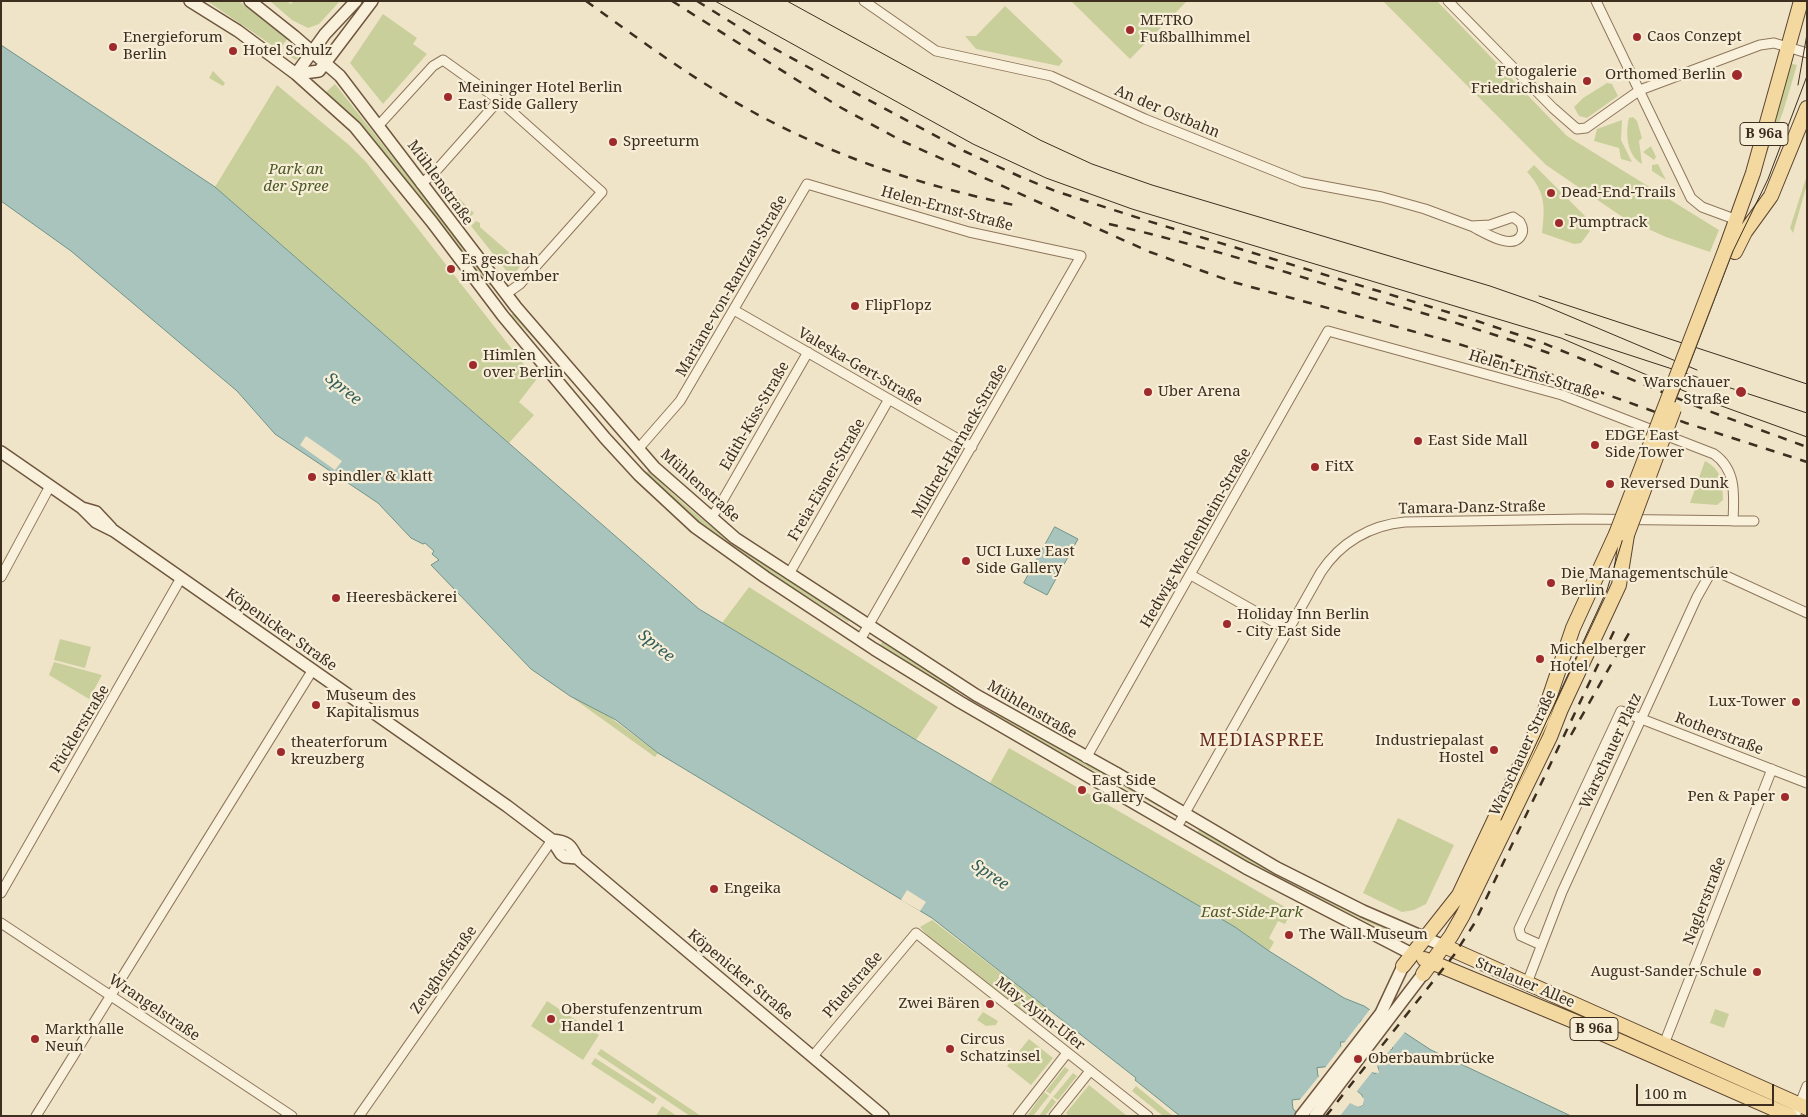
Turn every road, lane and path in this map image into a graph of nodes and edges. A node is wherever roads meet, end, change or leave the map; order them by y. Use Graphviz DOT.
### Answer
graph roads {
  1 [pos="190,1"];
  2 [pos="250,1"];
  3 [pos="356,1"];
  4 [pos="372,1"];
  5 [pos="1448,1"];
  6 [pos="1596,1"];
  7 [pos="1801,1"];
  8 [pos="867,2"];
  9 [pos="1788,47"];
  10 [pos="312,51"];
  11 [pos="1807,53"];
  12 [pos="326,64"];
  13 [pos="296,74"];
  14 [pos="1640,90"];
  15 [pos="500,100"];
  16 [pos="1807,108"];
  17 [pos="379,125"];
  18 [pos="420,184"];
  19 [pos="807,184"];
  20 [pos="1737,220"];
  21 [pos="1751,224"];
  22 [pos="1471,226"];
  23 [pos="1730,250"];
  24 [pos="1081,256"];
  25 [pos="506,294"];
  26 [pos="494,304"];
  27 [pos="734,310"];
  28 [pos="1328,331"];
  29 [pos="808,352"];
  30 [pos="888,399"];
  31 [pos="680,402"];
  32 [pos="972,447"];
  33 [pos="639,448"];
  34 [pos="1,452"];
  35 [pos="626,461"];
  36 [pos="50,486"];
  37 [pos="710,518"];
  38 [pos="1733,521"];
  39 [pos="1754,521"];
  40 [pos="1622,535"];
  41 [pos="788,574"];
  42 [pos="1191,575"];
  43 [pos="1,577"];
  44 [pos="181,578"];
  45 [pos="1807,613"];
  46 [pos="869,626"];
  47 [pos="1288,630"];
  48 [pos="860,640"];
  49 [pos="312,670"];
  50 [pos="1621,711"];
  51 [pos="1641,718"];
  52 [pos="1086,758"];
  53 [pos="1772,769"];
  54 [pos="1807,783"];
  55 [pos="1185,813"];
  56 [pos="1177,827"];
  57 [pos="552,840"];
  58 [pos="1,893"];
  59 [pos="1,923"];
  60 [pos="916,933"];
  61 [pos="1426,937"];
  62 [pos="1444,946"];
  63 [pos="1541,946"];
  64 [pos="1412,954"];
  65 [pos="1431,962"];
  66 [pos="1403,966"];
  67 [pos="1423,974"];
  68 [pos="1527,983"];
  69 [pos="111,996"];
  70 [pos="1386,1016"];
  71 [pos="1664,1044"];
  72 [pos="1067,1053"];
  73 [pos="813,1056"];
  74 [pos="1090,1070"];
  75 [pos="1807,1086"];
  76 [pos="1800,1109"];
  77 [pos="36,1116"];
  78 [pos="292,1116"];
  79 [pos="359,1116"];
  80 [pos="883,1116"];
  81 [pos="1018,1116"];
  82 [pos="1054,1116"];
  83 [pos="1148,1116"];
  84 [pos="1301,1116"];
  85 [pos="1315,1116"];
  86 [pos="1790,1116"];
  1 -- 13 [label="main road, Mühlenstraße"];
  2 -- 10 [label="main road, Mühlenstraße"];
  3 -- 10 [label="main road"];
  4 -- 12 [label="main road"];
  5 -- 14 [label="street"];
  6 -- 14 [label="street"];
  7 -- 9 [label="main road, B 96a"];
  8 -- 22 [label="street, An der Ostbahn"];
  9 -- 11 [label="street"];
  9 -- 14 [label="street"];
  9 -- 20 [label="main road, B 96a"];
  10 -- 12 [label="main road, Mühlenstraße"];
  10 -- 13 [label="main road"];
  12 -- 13 [label="main road"];
  12 -- 17 [label="main road, Mühlenstraße"];
  13 -- 26 [label="main road, Mühlenstraße"];
  14 -- 20 [label="street"];
  15 -- 17 [label="street"];
  15 -- 18 [label="street"];
  15 -- 25 [label="street"];
  16 -- 21 [label="main road, B 96a"];
  17 -- 18 [label="main road, Mühlenstraße"];
  18 -- 25 [label="main road, Mühlenstraße"];
  19 -- 24 [label="street, Helen-Ernst-Straße"];
  19 -- 27 [label="street, Mariane-von-Rantzau-Straße"];
  20 -- 21 [label="main road"];
  20 -- 23 [label="main road, B 96a"];
  21 -- 23 [label="main road, B 96a"];
  22 -- 22 [label="street, An der Ostbahn"];
  23 -- 40 [label="main road, B 96a, bridge"];
  24 -- 32 [label="street, Mildred-Harnack-Straße"];
  25 -- 26 [label="main road"];
  25 -- 33 [label="main road, Mühlenstraße"];
  26 -- 35 [label="main road, Mühlenstraße"];
  27 -- 29 [label="street, Valeska-Gert-Straße"];
  27 -- 31 [label="street, Mariane-von-Rantzau-Straße"];
  28 -- 38 [label="street, Helen-Ernst-Straße"];
  28 -- 42 [label="street, Hedwig-Wachenheim-Straße"];
  29 -- 30 [label="street, Valeska-Gert-Straße"];
  29 -- 37 [label="street, Edith-Kiss-Straße"];
  30 -- 32 [label="street, Valeska-Gert-Straße"];
  30 -- 41 [label="street, Freia-Eisner-Straße"];
  31 -- 33 [label="street, Mühlenstraße"];
  32 -- 46 [label="street, Mildred-Harnack-Straße"];
  33 -- 35 [label="main road, Mühlenstraße"];
  33 -- 37 [label="main road, Mühlenstraße"];
  34 -- 36 [label="main road, Köpenicker Straße"];
  35 -- 48 [label="main road, Mühlenstraße"];
  36 -- 43 [label="street"];
  36 -- 44 [label="main road, Köpenicker Straße"];
  37 -- 41 [label="main road, Mühlenstraße"];
  38 -- 39 [label="street, Tamara-Danz-Straße"];
  38 -- 47 [label="street, Tamara-Danz-Straße"];
  40 -- 61 [label="main road, Warschauer Straße / B 96a"];
  40 -- 62 [label="main road, Warschauer Straße / B 96a"];
  41 -- 46 [label="main road, Mühlenstraße"];
  42 -- 47 [label="street"];
  42 -- 52 [label="street, Hedwig-Wachenheim-Straße"];
  44 -- 49 [label="main road, Köpenicker Straße"];
  44 -- 58 [label="street, Pücklerstraße"];
  45 -- 51 [label="street, Warschauer Platz"];
  46 -- 48 [label="street, Mildred-Harnack-Straße"];
  46 -- 52 [label="main road, Mühlenstraße"];
  47 -- 55 [label="street, Tamara-Danz-Straße"];
  48 -- 56 [label="main road, Mühlenstraße"];
  49 -- 57 [label="main road, Köpenicker Straße"];
  49 -- 69 [label="street"];
  50 -- 51 [label="street, Rotherstraße"];
  50 -- 63 [label="street, Warschauer Platz"];
  51 -- 53 [label="street, Rotherstraße"];
  51 -- 63 [label="street, Warschauer Platz"];
  52 -- 55 [label="main road, Mühlenstraße"];
  53 -- 54 [label="street, Rotherstraße"];
  53 -- 71 [label="street, Naglerstraße"];
  55 -- 56 [label="street, Tamara-Danz-Straße"];
  55 -- 61 [label="main road, Mühlenstraße"];
  56 -- 64 [label="main road, Mühlenstraße"];
  57 -- 73 [label="main road, Köpenicker Straße"];
  57 -- 79 [label="street, Zeughofstraße"];
  59 -- 69 [label="street, Wrangelstraße"];
  60 -- 72 [label="street, May-Ayim-Ufer"];
  60 -- 73 [label="street, Pfuelstraße"];
  61 -- 62 [label="main road, Mühlenstraße"];
  61 -- 64 [label="main road, B 96a"];
  62 -- 65 [label="main road, Warschauer Straße / B 96a"];
  62 -- 68 [label="main road, Stralauer Allee / B 96a"];
  63 -- 68 [label="street, Warschauer Platz"];
  64 -- 65 [label="main road, Stralauer Allee / B 96a"];
  64 -- 66 [label="main road, B 96a"];
  65 -- 67 [label="main road, Warschauer Straße / B 96a"];
  65 -- 86 [label="main road, Stralauer Allee / B 96a"];
  66 -- 70 [label="main road"];
  67 -- 70 [label="main road"];
  68 -- 71 [label="main road, Stralauer Allee / B 96a"];
  69 -- 77 [label="street"];
  69 -- 78 [label="street, Wrangelstraße"];
  70 -- 84 [label="main road"];
  70 -- 85 [label="main road"];
  71 -- 76 [label="main road, Stralauer Allee / B 96a"];
  72 -- 74 [label="street, May-Ayim-Ufer"];
  72 -- 81 [label="street"];
  73 -- 80 [label="main road, Köpenicker Straße"];
  74 -- 82 [label="street"];
  74 -- 83 [label="street, May-Ayim-Ufer"];
  75 -- 76 [label="street"];
}
